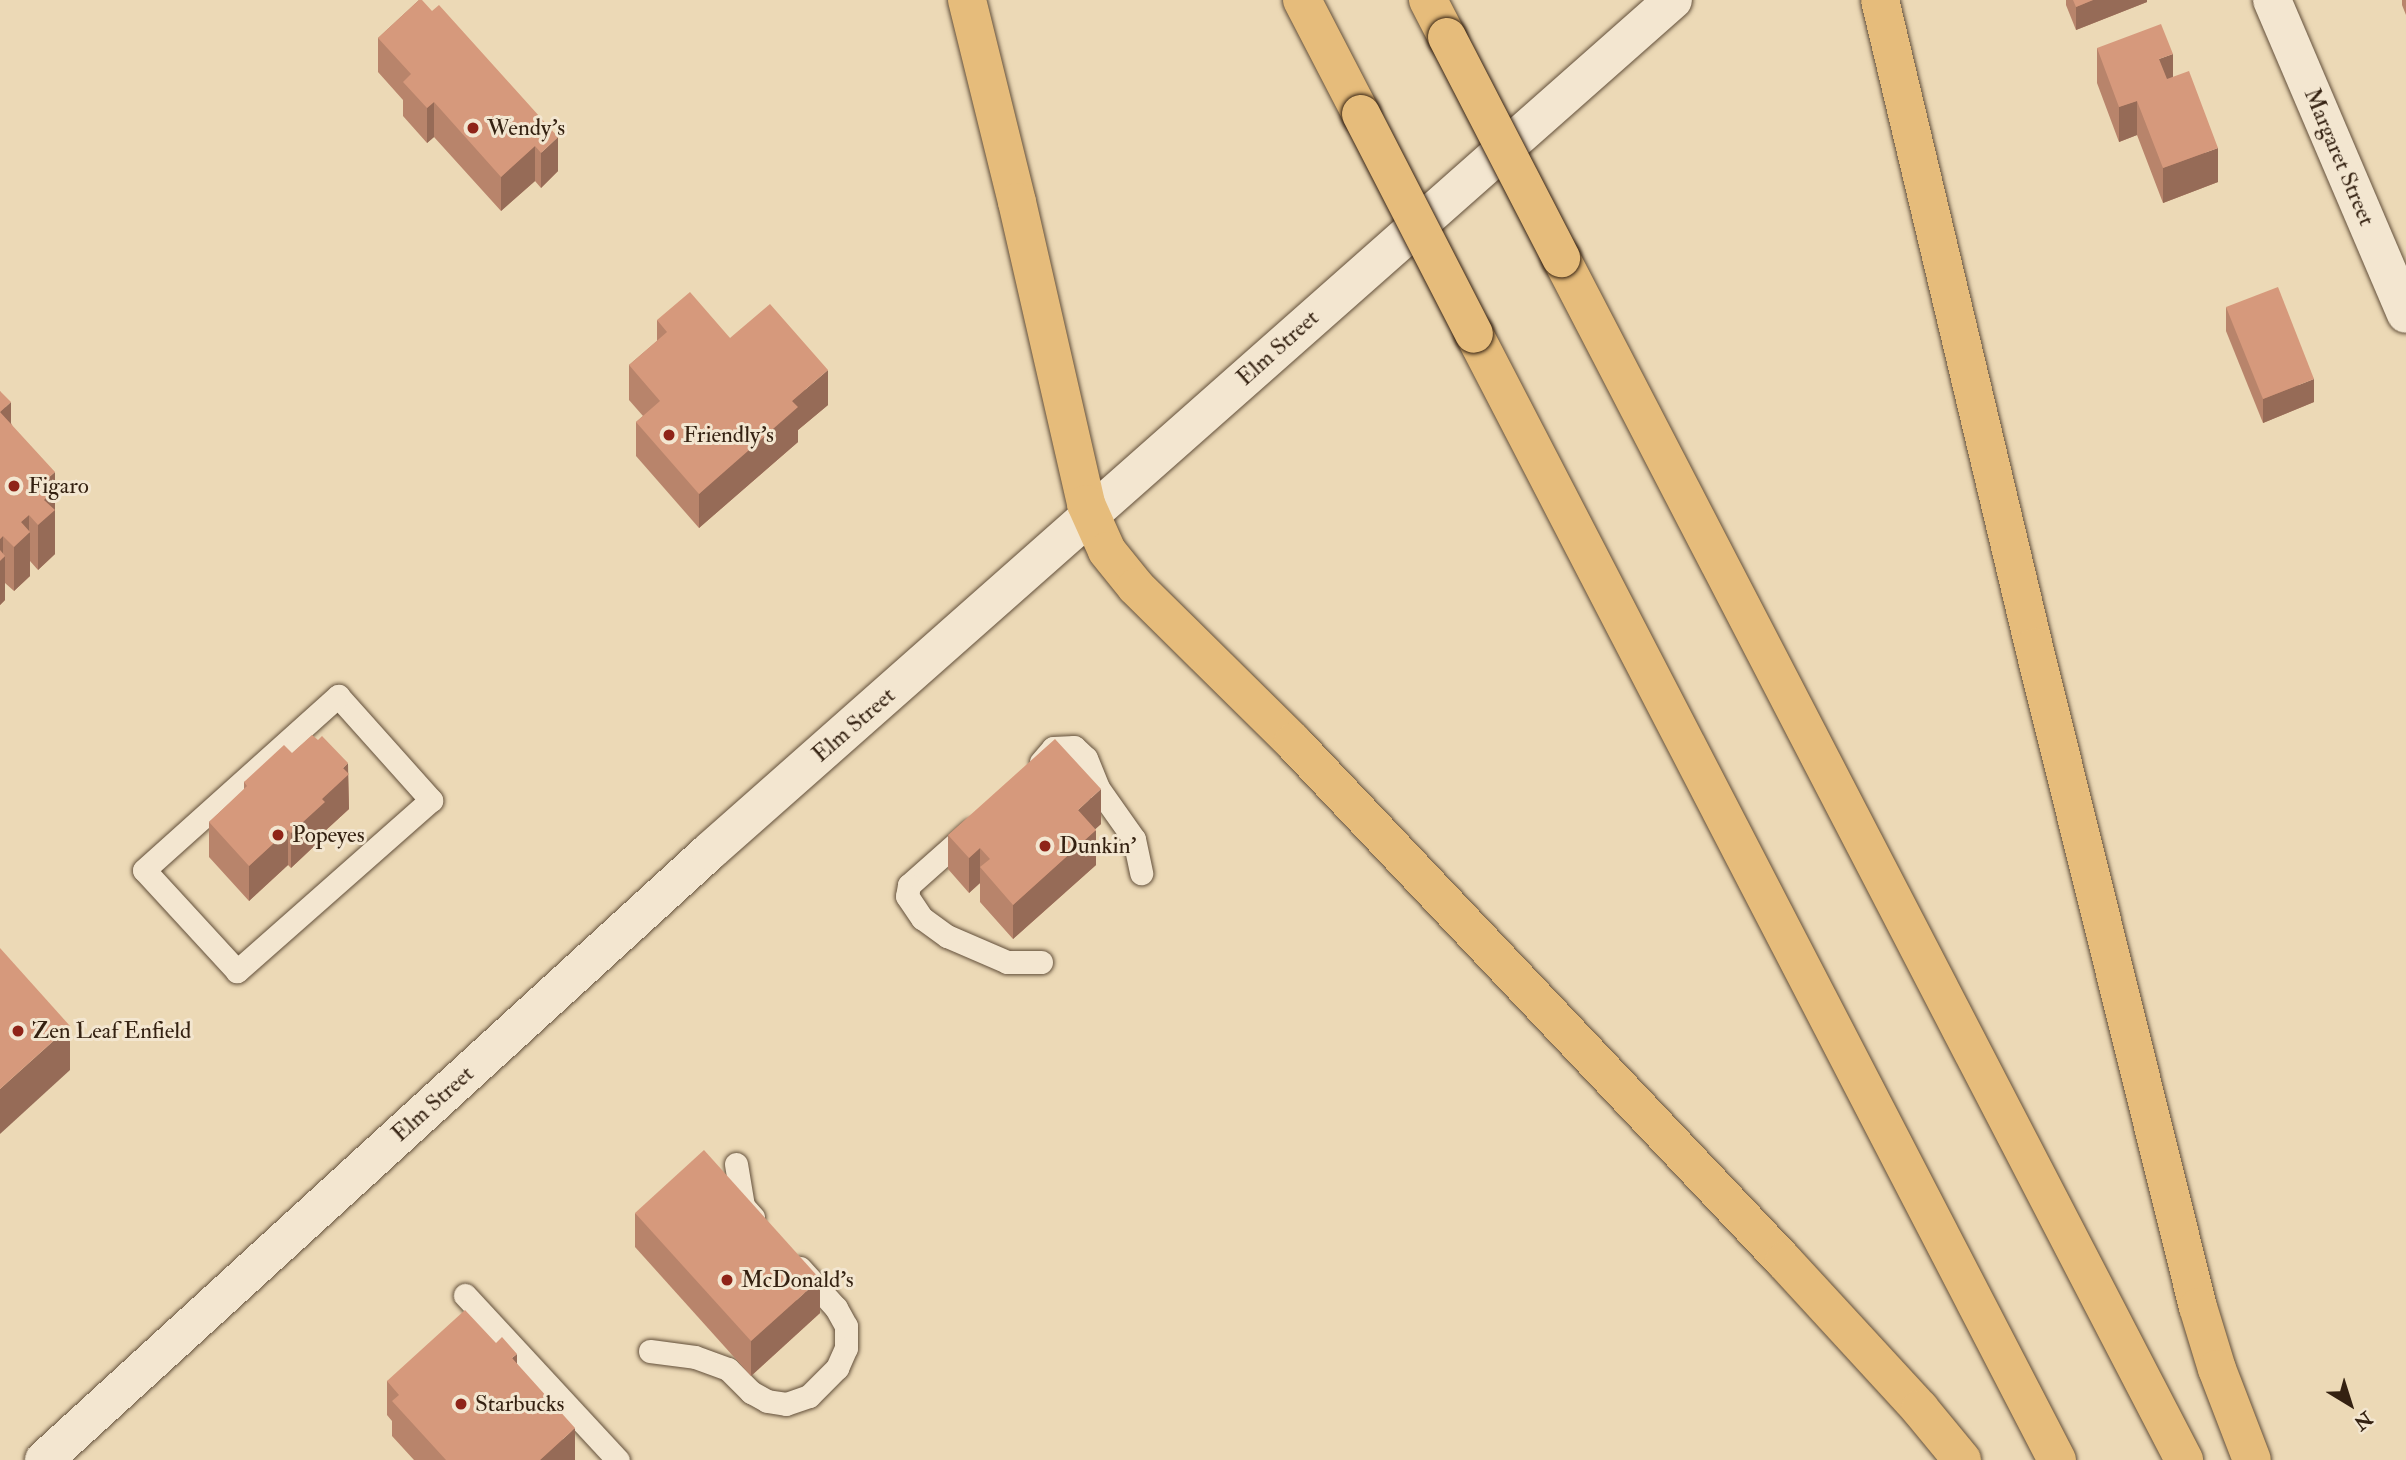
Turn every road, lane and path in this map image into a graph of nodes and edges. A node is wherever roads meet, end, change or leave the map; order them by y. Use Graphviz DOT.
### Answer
graph roads {
  1 [pos="967,0"];
  2 [pos="1301,0"];
  3 [pos="1428,0"];
  4 [pos="1673,0"];
  5 [pos="1880,0"];
  6 [pos="2272,0"];
  7 [pos="2406,314"];
  8 [pos="1090,516"];
  9 [pos="1026,779"];
  10 [pos="985,816"];
  11 [pos="144,870"];
  12 [pos="1141,873"];
  13 [pos="1041,962"];
  14 [pos="736,1164"];
  15 [pos="464,1296"];
  16 [pos="650,1351"];
  17 [pos="44,1460"];
  18 [pos="618,1460"];
  19 [pos="1962,1460"];
  20 [pos="2057,1460"];
  21 [pos="2184,1460"];
  22 [pos="2252,1460"];
  1 -- 8 [label="highway"];
  2 -- 20 [label="highway, bridge"];
  3 -- 21 [label="highway, bridge"];
  4 -- 8 [label="main road, Elm Street"];
  5 -- 22 [label="highway"];
  6 -- 7 [label="main road, Margaret Street"];
  8 -- 17 [label="main road, Elm Street"];
  8 -- 19 [label="highway"];
  9 -- 12 [label="lane"];
  10 -- 13 [label="lane"];
  11 -- 11 [label="lane"];
  14 -- 16 [label="lane"];
  15 -- 18 [label="lane"];
}
